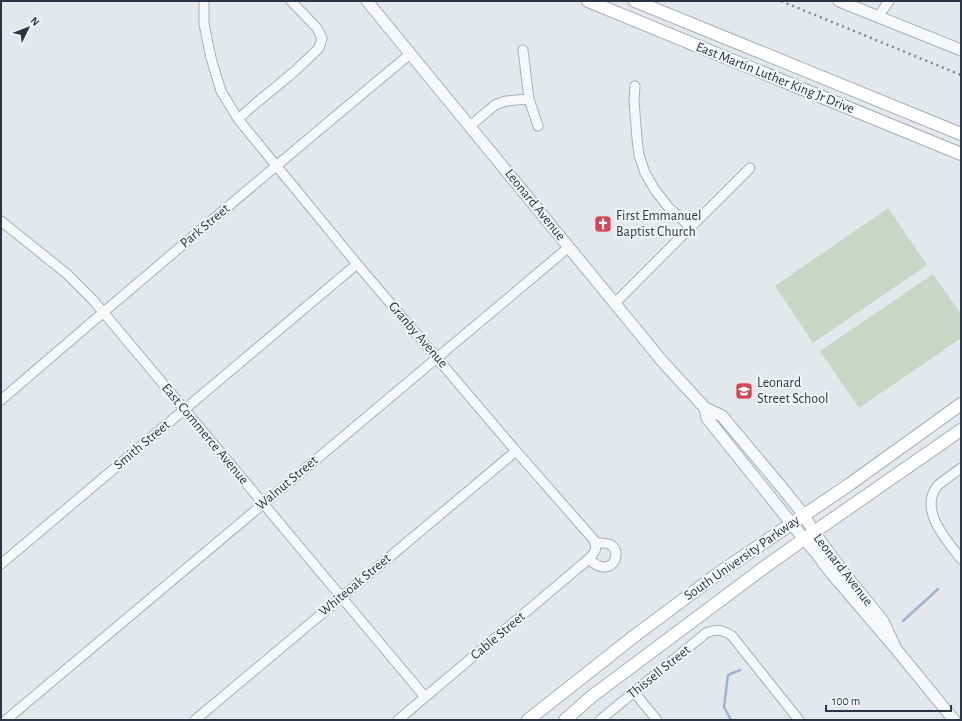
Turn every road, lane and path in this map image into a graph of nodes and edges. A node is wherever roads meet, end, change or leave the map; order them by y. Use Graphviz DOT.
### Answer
graph roads {
  1 [pos="204,1"];
  2 [pos="291,1"];
  3 [pos="366,1"];
  4 [pos="588,1"];
  5 [pos="635,1"];
  6 [pos="839,1"];
  7 [pos="889,1"];
  8 [pos="878,17"];
  9 [pos="523,50"];
  10 [pos="961,50"];
  11 [pos="410,54"];
  12 [pos="635,86"];
  13 [pos="530,98"];
  14 [pos="238,119"];
  15 [pos="470,126"];
  16 [pos="538,126"];
  17 [pos="961,134"];
  18 [pos="961,154"];
  19 [pos="276,165"];
  20 [pos="750,168"];
  21 [pos="1,221"];
  22 [pos="691,227"];
  23 [pos="569,247"];
  24 [pos="358,264"];
  25 [pos="615,303"];
  26 [pos="103,312"];
  27 [pos="437,357"];
  28 [pos="1,400"];
  29 [pos="961,404"];
  30 [pos="704,408"];
  31 [pos="185,410"];
  32 [pos="961,430"];
  33 [pos="516,451"];
  34 [pos="961,468"];
  35 [pos="263,503"];
  36 [pos="804,515"];
  37 [pos="791,523"];
  38 [pos="809,535"];
  39 [pos="595,547"];
  40 [pos="589,559"];
  41 [pos="961,559"];
  42 [pos="1,564"];
  43 [pos="341,597"];
  44 [pos="634,692"];
  45 [pos="425,697"];
  46 [pos="6,720"];
  47 [pos="195,720"];
  48 [pos="398,720"];
  49 [pos="528,720"];
  50 [pos="565,720"];
  51 [pos="600,720"];
  52 [pos="657,720"];
  53 [pos="799,720"];
  54 [pos="954,720"];
  1 -- 14 [label="street, Granby Avenue"];
  2 -- 14 [label="street"];
  3 -- 11 [label="street, Leonard Avenue"];
  4 -- 18 [label="main road, East Martin Luther King Jr Drive"];
  5 -- 17 [label="main road, East Martin Luther King Jr Drive"];
  6 -- 8 [label="street"];
  7 -- 8 [label="street"];
  8 -- 10 [label="street"];
  9 -- 13 [label="street"];
  11 -- 15 [label="street, Leonard Avenue"];
  11 -- 19 [label="street, Park Street"];
  12 -- 22 [label="street"];
  13 -- 15 [label="street"];
  13 -- 16 [label="street"];
  14 -- 19 [label="street, Granby Avenue"];
  15 -- 23 [label="street, Leonard Avenue"];
  19 -- 24 [label="street, Granby Avenue"];
  19 -- 26 [label="street, Park Street"];
  20 -- 22 [label="street"];
  21 -- 26 [label="street, East Commerce Avenue"];
  22 -- 25 [label="street"];
  23 -- 25 [label="street, Leonard Avenue"];
  23 -- 27 [label="street, Walnut Street"];
  24 -- 27 [label="street, Granby Avenue"];
  24 -- 31 [label="street, Smith Street"];
  25 -- 30 [label="street, Leonard Avenue"];
  26 -- 28 [label="street, Park Street"];
  26 -- 31 [label="street, East Commerce Avenue"];
  27 -- 33 [label="street, Granby Avenue"];
  27 -- 35 [label="street, Walnut Street"];
  29 -- 36 [label="main road, South University Parkway"];
  30 -- 36 [label="street, Leonard Avenue"];
  30 -- 37 [label="street, Leonard Avenue"];
  31 -- 35 [label="street, East Commerce Avenue"];
  31 -- 42 [label="street, Smith Street"];
  32 -- 38 [label="main road, South University Parkway"];
  33 -- 39 [label="street, Granby Avenue"];
  33 -- 43 [label="street, Whiteoak Street"];
  34 -- 41 [label="street"];
  35 -- 43 [label="street, East Commerce Avenue"];
  35 -- 46 [label="street, Walnut Street"];
  36 -- 37 [label="main road, South University Parkway"];
  36 -- 38 [label="street, Leonard Avenue"];
  37 -- 38 [label="street, Leonard Avenue"];
  37 -- 49 [label="main road, South University Parkway"];
  38 -- 50 [label="main road, South University Parkway"];
  38 -- 54 [label="street, Leonard Avenue"];
  39 -- 40 [label="street, Cable Street"];
  39 -- 40 [label="street"];
  40 -- 45 [label="street, Cable Street"];
  43 -- 45 [label="street, East Commerce Avenue"];
  43 -- 47 [label="street, Whiteoak Street"];
  44 -- 51 [label="street, Thissell Street"];
  44 -- 52 [label="street"];
  44 -- 53 [label="street, Thissell Street"];
  45 -- 48 [label="street, Cable Street"];
}
